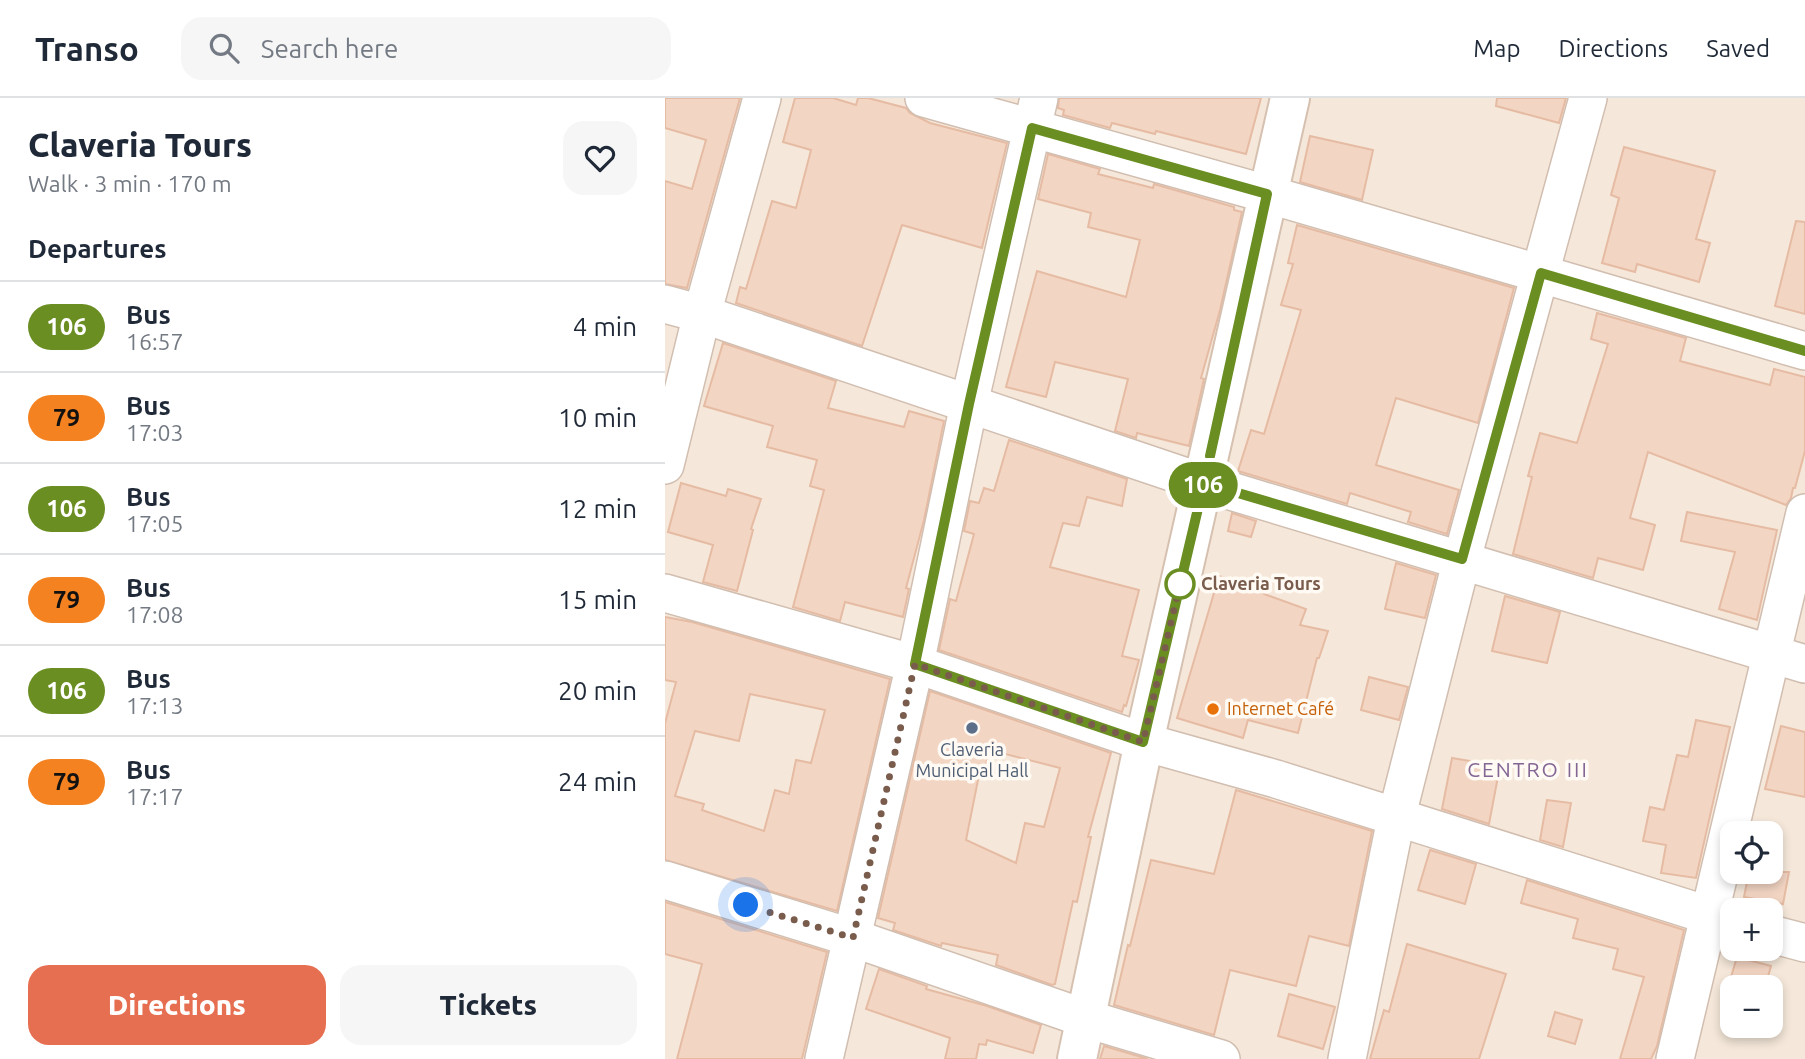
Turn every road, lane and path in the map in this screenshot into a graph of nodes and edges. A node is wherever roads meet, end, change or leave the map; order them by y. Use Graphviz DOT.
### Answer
graph roads {
  1 [pos="762,98"];
  2 [pos="924,98"];
  3 [pos="1290,98"];
  4 [pos="1588,98"];
  5 [pos="1035,113"];
  6 [pos="1267,194"];
  7 [pos="1541,273"];
  8 [pos="665,304"];
  9 [pos="702,314"];
  10 [pos="1805,351"];
  11 [pos="969,404"];
  12 [pos="665,465"];
  13 [pos="1204,483"];
  14 [pos="1805,513"];
  15 [pos="1462,559"];
  16 [pos="665,593"];
  17 [pos="1789,659"];
  18 [pos="915,664"];
  19 [pos="1143,742"];
  20 [pos="1396,819"];
  21 [pos="665,880"];
  22 [pos="1727,898"];
  23 [pos="1720,920"];
  24 [pos="1720,923"];
  25 [pos="1783,937"];
  26 [pos="853,938"];
  27 [pos="1805,943"];
  28 [pos="1087,1019"];
  29 [pos="824,1059"];
  30 [pos="1077,1059"];
  31 [pos="1221,1059"];
  32 [pos="1347,1059"];
  33 [pos="1675,1059"];
  1 -- 9 [label="street"];
  2 -- 5 [label="street"];
  3 -- 6 [label="street"];
  4 -- 7 [label="street"];
  5 -- 6 [label="street"];
  5 -- 11 [label="street"];
  6 -- 7 [label="street"];
  6 -- 13 [label="street"];
  7 -- 10 [label="street"];
  7 -- 15 [label="street"];
  8 -- 9 [label="street"];
  9 -- 11 [label="street"];
  9 -- 12 [label="street"];
  11 -- 13 [label="street"];
  11 -- 18 [label="street"];
  13 -- 15 [label="street"];
  13 -- 19 [label="street"];
  14 -- 17 [label="street"];
  15 -- 17 [label="street"];
  15 -- 20 [label="street"];
  16 -- 18 [label="street"];
  17 -- 22 [label="street"];
  18 -- 19 [label="street"];
  18 -- 26 [label="street"];
  19 -- 20 [label="street"];
  19 -- 28 [label="street"];
  20 -- 23 [label="street"];
  20 -- 32 [label="street"];
  21 -- 26 [label="street"];
  24 -- 33 [label="street"];
  25 -- 27 [label="street"];
  26 -- 28 [label="street"];
  26 -- 29 [label="street"];
  28 -- 30 [label="street"];
  28 -- 31 [label="street"];
}
